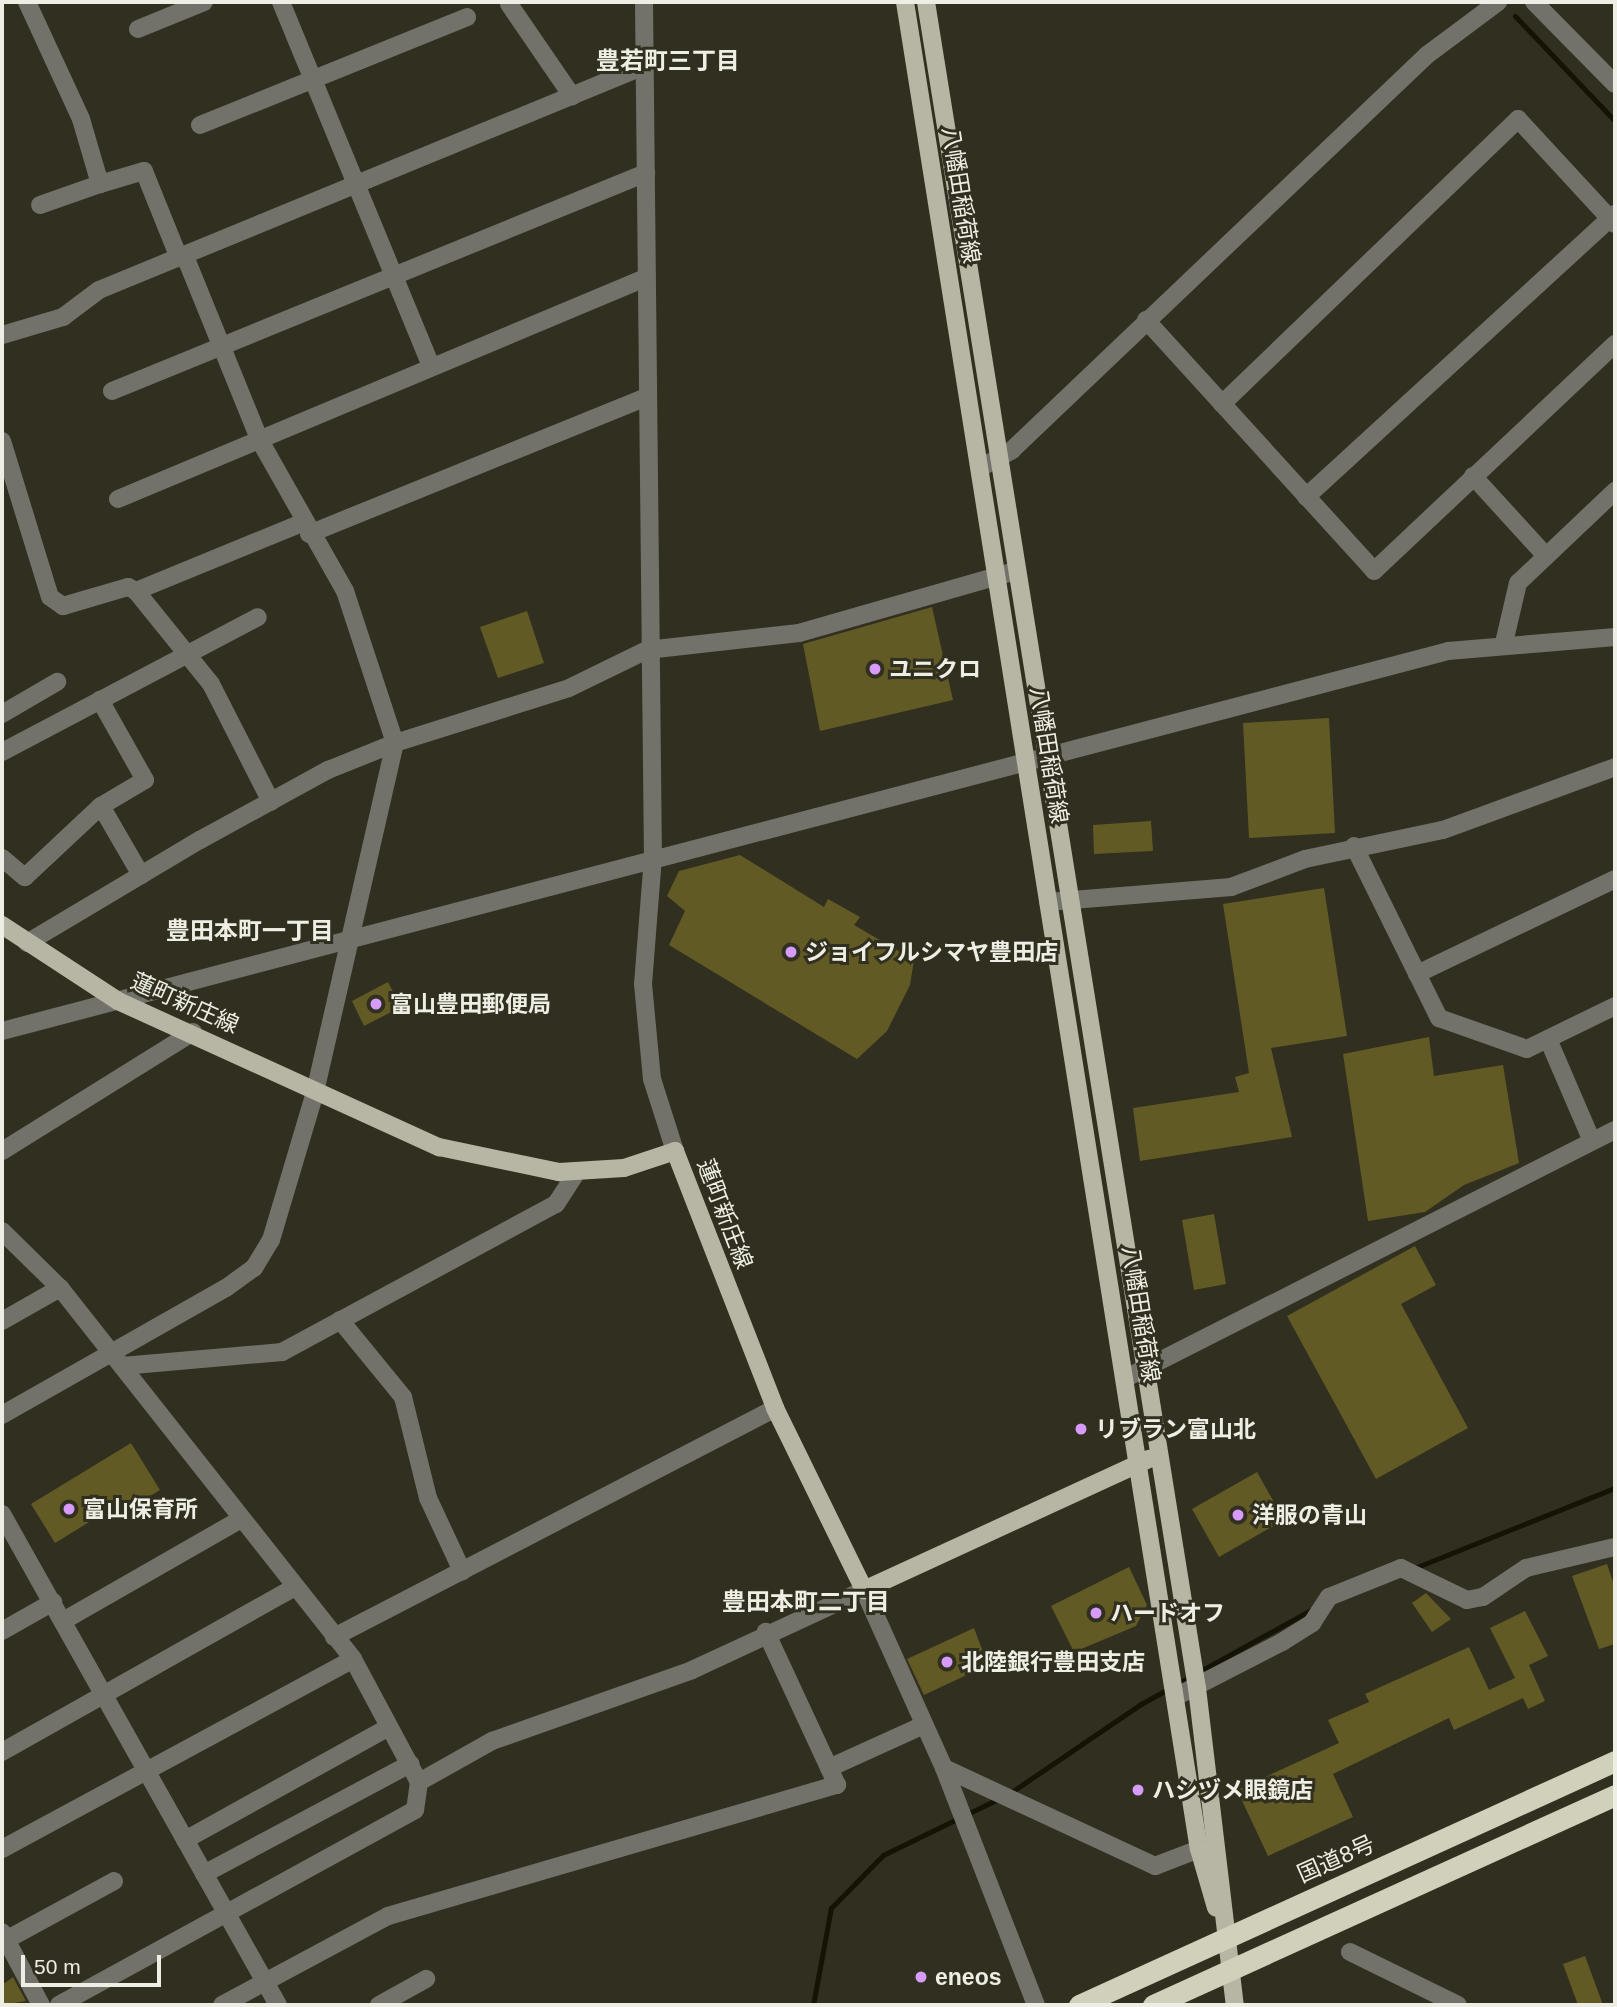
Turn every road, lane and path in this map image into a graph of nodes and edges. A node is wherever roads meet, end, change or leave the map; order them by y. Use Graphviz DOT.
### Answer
graph roads {
  1 [pos="27,2"];
  2 [pos="204,2"];
  3 [pos="281,2"];
  4 [pos="644,2"];
  5 [pos="905,2"];
  6 [pos="926,2"];
  7 [pos="1498,2"];
  8 [pos="1534,2"];
  9 [pos="509,4"];
  10 [pos="467,17"];
  11 [pos="138,29"];
  12 [pos="644,66"];
  13 [pos="1611,75"];
  14 [pos="313,79"];
  15 [pos="572,96"];
  16 [pos="200,125"];
  17 [pos="646,173"];
  18 [pos="100,184"];
  19 [pos="357,184"];
  20 [pos="40,205"];
  21 [pos="1614,219"];
  22 [pos="182,257"];
  23 [pos="393,276"];
  24 [pos="643,279"];
  25 [pos="1146,320"];
  26 [pos="2,335"];
  27 [pos="1615,344"];
  28 [pos="219,346"];
  29 [pos="431,366"];
  30 [pos="112,391"];
  31 [pos="644,398"];
  32 [pos="1222,404"];
  33 [pos="2,441"];
  34 [pos="260,441"];
  35 [pos="999,460"];
  36 [pos="980,468"];
  37 [pos="1473,476"];
  38 [pos="1615,491"];
  39 [pos="1306,497"];
  40 [pos="118,499"];
  41 [pos="306,529"];
  42 [pos="1546,555"];
  43 [pos="1007,572"];
  44 [pos="136,591"];
  45 [pos="258,617"];
  46 [pos="1615,637"];
  47 [pos="1504,643"];
  48 [pos="647,650"];
  49 [pos="187,653"];
  50 [pos="57,682"];
  51 [pos="100,700"];
  52 [pos="2,714"];
  53 [pos="395,743"];
  54 [pos="2,752"];
  55 [pos="1044,759"];
  56 [pos="1025,764"];
  57 [pos="1615,767"];
  58 [pos="271,802"];
  59 [pos="101,806"];
  60 [pos="1354,846"];
  61 [pos="2,858"];
  62 [pos="653,858"];
  63 [pos="141,874"];
  64 [pos="1615,879"];
  65 [pos="1070,900"];
  66 [pos="1048,902"];
  67 [pos="2,925"];
  68 [pos="350,940"];
  69 [pos="27,943"];
  70 [pos="1417,975"];
  71 [pos="118,1000"];
  72 [pos="1615,1006"];
  73 [pos="2,1031"];
  74 [pos="193,1032"];
  75 [pos="1548,1039"];
  76 [pos="315,1092"];
  77 [pos="1615,1130"];
  78 [pos="1592,1141"];
  79 [pos="2,1151"];
  80 [pos="675,1152"];
  81 [pos="577,1172"];
  82 [pos="2,1231"];
  83 [pos="60,1288"];
  84 [pos="340,1320"];
  85 [pos="2,1321"];
  86 [pos="117,1359"];
  87 [pos="1145,1374"];
  88 [pos="1126,1378"];
  89 [pos="775,1408"];
  90 [pos="2,1415"];
  91 [pos="1160,1457"];
  92 [pos="1139,1460"];
  93 [pos="2,1514"];
  94 [pos="241,1519"];
  95 [pos="1615,1547"];
  96 [pos="462,1571"];
  97 [pos="293,1588"];
  98 [pos="864,1590"];
  99 [pos="53,1602"];
  100 [pos="63,1621"];
  101 [pos="2,1632"];
  102 [pos="766,1632"];
  103 [pos="334,1637"];
  104 [pos="353,1659"];
  105 [pos="1198,1688"];
  106 [pos="104,1694"];
  107 [pos="1177,1696"];
  108 [pos="925,1725"];
  109 [pos="389,1727"];
  110 [pos="2,1752"];
  111 [pos="1615,1762"];
  112 [pos="410,1764"];
  113 [pos="829,1768"];
  114 [pos="944,1768"];
  115 [pos="147,1770"];
  116 [pos="419,1782"];
  117 [pos="1615,1795"];
  118 [pos="185,1840"];
  119 [pos="2,1849"];
  120 [pos="1199,1849"];
  121 [pos="204,1874"];
  122 [pos="114,1881"];
  123 [pos="225,1913"];
  124 [pos="4,1936"];
  125 [pos="1226,1940"];
  126 [pos="1350,1952"];
  127 [pos="1229,1970"];
  128 [pos="426,1979"];
  129 [pos="265,1981"];
  130 [pos="41,2005"];
  131 [pos="59,2005"];
  132 [pos="222,2005"];
  133 [pos="278,2005"];
  134 [pos="379,2005"];
  135 [pos="1036,2005"];
  136 [pos="1079,2005"];
  137 [pos="1153,2005"];
  138 [pos="1235,2005"];
  139 [pos="1458,2005"];
  1 -- 18 [label="street"];
  2 -- 11 [label="street"];
  3 -- 14 [label="street"];
  4 -- 12 [label="street"];
  5 -- 36 [label="main road, 八幡田稲荷線"];
  6 -- 35 [label="main road, 八幡田稲荷線"];
  7 -- 25 [label="street"];
  8 -- 13 [label="street"];
  9 -- 15 [label="street"];
  10 -- 14 [label="street"];
  12 -- 15 [label="street"];
  12 -- 17 [label="street"];
  14 -- 16 [label="street"];
  14 -- 19 [label="street"];
  15 -- 19 [label="street"];
  17 -- 23 [label="street"];
  17 -- 24 [label="street"];
  18 -- 20 [label="street"];
  18 -- 22 [label="street"];
  19 -- 22 [label="street"];
  19 -- 23 [label="street"];
  21 -- 32 [label="street"];
  21 -- 39 [label="street"];
  22 -- 26 [label="street"];
  22 -- 28 [label="street"];
  23 -- 28 [label="street"];
  23 -- 29 [label="street"];
  24 -- 29 [label="street"];
  24 -- 31 [label="street"];
  25 -- 32 [label="street"];
  25 -- 35 [label="street"];
  27 -- 37 [label="street"];
  28 -- 30 [label="street"];
  28 -- 34 [label="street"];
  29 -- 34 [label="street"];
  31 -- 41 [label="street"];
  31 -- 48 [label="street"];
  32 -- 39 [label="street"];
  33 -- 44 [label="street"];
  34 -- 40 [label="street"];
  34 -- 41 [label="street"];
  35 -- 36 [label="street"];
  35 -- 43 [label="main road, 八幡田稲荷線"];
  36 -- 43 [label="main road, 八幡田稲荷線"];
  37 -- 39 [label="street"];
  37 -- 42 [label="street"];
  38 -- 42 [label="street"];
  41 -- 44 [label="street"];
  41 -- 53 [label="street"];
  42 -- 47 [label="street"];
  43 -- 48 [label="street"];
  43 -- 55 [label="main road, 八幡田稲荷線"];
  43 -- 56 [label="main road, 八幡田稲荷線"];
  44 -- 49 [label="street"];
  45 -- 49 [label="street"];
  46 -- 47 [label="street"];
  47 -- 55 [label="street"];
  48 -- 53 [label="street"];
  48 -- 62 [label="street"];
  49 -- 51 [label="street"];
  49 -- 58 [label="street"];
  50 -- 52 [label="street"];
  51 -- 54 [label="street"];
  51 -- 59 [label="street"];
  53 -- 58 [label="street"];
  53 -- 68 [label="street"];
  55 -- 56 [label="street"];
  55 -- 65 [label="main road, 八幡田稲荷線"];
  56 -- 62 [label="street"];
  56 -- 66 [label="main road, 八幡田稲荷線"];
  57 -- 60 [label="street"];
  58 -- 63 [label="street"];
  59 -- 61 [label="street"];
  59 -- 63 [label="street"];
  60 -- 65 [label="street"];
  60 -- 70 [label="street"];
  62 -- 68 [label="street"];
  62 -- 80 [label="street"];
  63 -- 69 [label="street"];
  64 -- 70 [label="street"];
  65 -- 66 [label="street"];
  65 -- 87 [label="main road, 八幡田稲荷線"];
  66 -- 88 [label="main road, 八幡田稲荷線"];
  67 -- 69 [label="main road, 蓮町新庄線"];
  68 -- 71 [label="street"];
  68 -- 76 [label="street"];
  69 -- 71 [label="main road, 蓮町新庄線"];
  70 -- 75 [label="street"];
  71 -- 73 [label="street"];
  71 -- 74 [label="main road, 蓮町新庄線"];
  72 -- 75 [label="street"];
  74 -- 76 [label="main road, 蓮町新庄線"];
  74 -- 79 [label="street"];
  75 -- 78 [label="street"];
  76 -- 81 [label="main road, 蓮町新庄線"];
  76 -- 86 [label="street"];
  77 -- 78 [label="street"];
  78 -- 87 [label="street"];
  80 -- 81 [label="main road, 蓮町新庄線"];
  80 -- 89 [label="main road, 蓮町新庄線"];
  81 -- 84 [label="street"];
  82 -- 83 [label="street"];
  83 -- 85 [label="street"];
  83 -- 86 [label="street"];
  84 -- 86 [label="street"];
  84 -- 96 [label="street"];
  86 -- 90 [label="street"];
  86 -- 94 [label="street"];
  87 -- 88 [label="street"];
  87 -- 91 [label="main road, 八幡田稲荷線"];
  88 -- 92 [label="main road, 八幡田稲荷線"];
  89 -- 96 [label="street"];
  89 -- 98 [label="main road, 蓮町新庄線"];
  91 -- 92 [label="main road"];
  91 -- 105 [label="main road, 八幡田稲荷線"];
  92 -- 98 [label="main road"];
  92 -- 107 [label="main road, 八幡田稲荷線"];
  93 -- 99 [label="street"];
  94 -- 97 [label="street"];
  94 -- 100 [label="street"];
  95 -- 105 [label="street"];
  96 -- 103 [label="street"];
  97 -- 103 [label="street"];
  97 -- 106 [label="street"];
  98 -- 102 [label="street"];
  98 -- 108 [label="street"];
  99 -- 100 [label="street"];
  99 -- 101 [label="street"];
  100 -- 106 [label="street"];
  102 -- 113 [label="street"];
  102 -- 116 [label="street"];
  103 -- 104 [label="street"];
  104 -- 109 [label="street"];
  104 -- 115 [label="street"];
  105 -- 107 [label="street"];
  105 -- 125 [label="main road, 八幡田稲荷線"];
  106 -- 110 [label="street"];
  106 -- 115 [label="street"];
  107 -- 120 [label="main road, 八幡田稲荷線"];
  108 -- 113 [label="street"];
  108 -- 114 [label="street"];
  109 -- 112 [label="street"];
  109 -- 118 [label="street"];
  111 -- 125 [label="highway, 国道8号"];
  112 -- 116 [label="street"];
  112 -- 121 [label="street"];
  113 -- 129 [label="street"];
  114 -- 120 [label="street"];
  114 -- 135 [label="street"];
  115 -- 118 [label="street"];
  115 -- 119 [label="street"];
  116 -- 123 [label="street"];
  117 -- 127 [label="highway"];
  118 -- 121 [label="street"];
  120 -- 125 [label="main road, 八幡田稲荷線"];
  121 -- 123 [label="street"];
  122 -- 124 [label="street"];
  123 -- 129 [label="street"];
  123 -- 131 [label="street"];
  124 -- 130 [label="street"];
  125 -- 127 [label="main road"];
  125 -- 136 [label="highway, 国道8号"];
  126 -- 139 [label="street"];
  127 -- 137 [label="highway"];
  127 -- 138 [label="main road"];
  128 -- 134 [label="street"];
  129 -- 132 [label="street"];
  129 -- 133 [label="street"];
}
